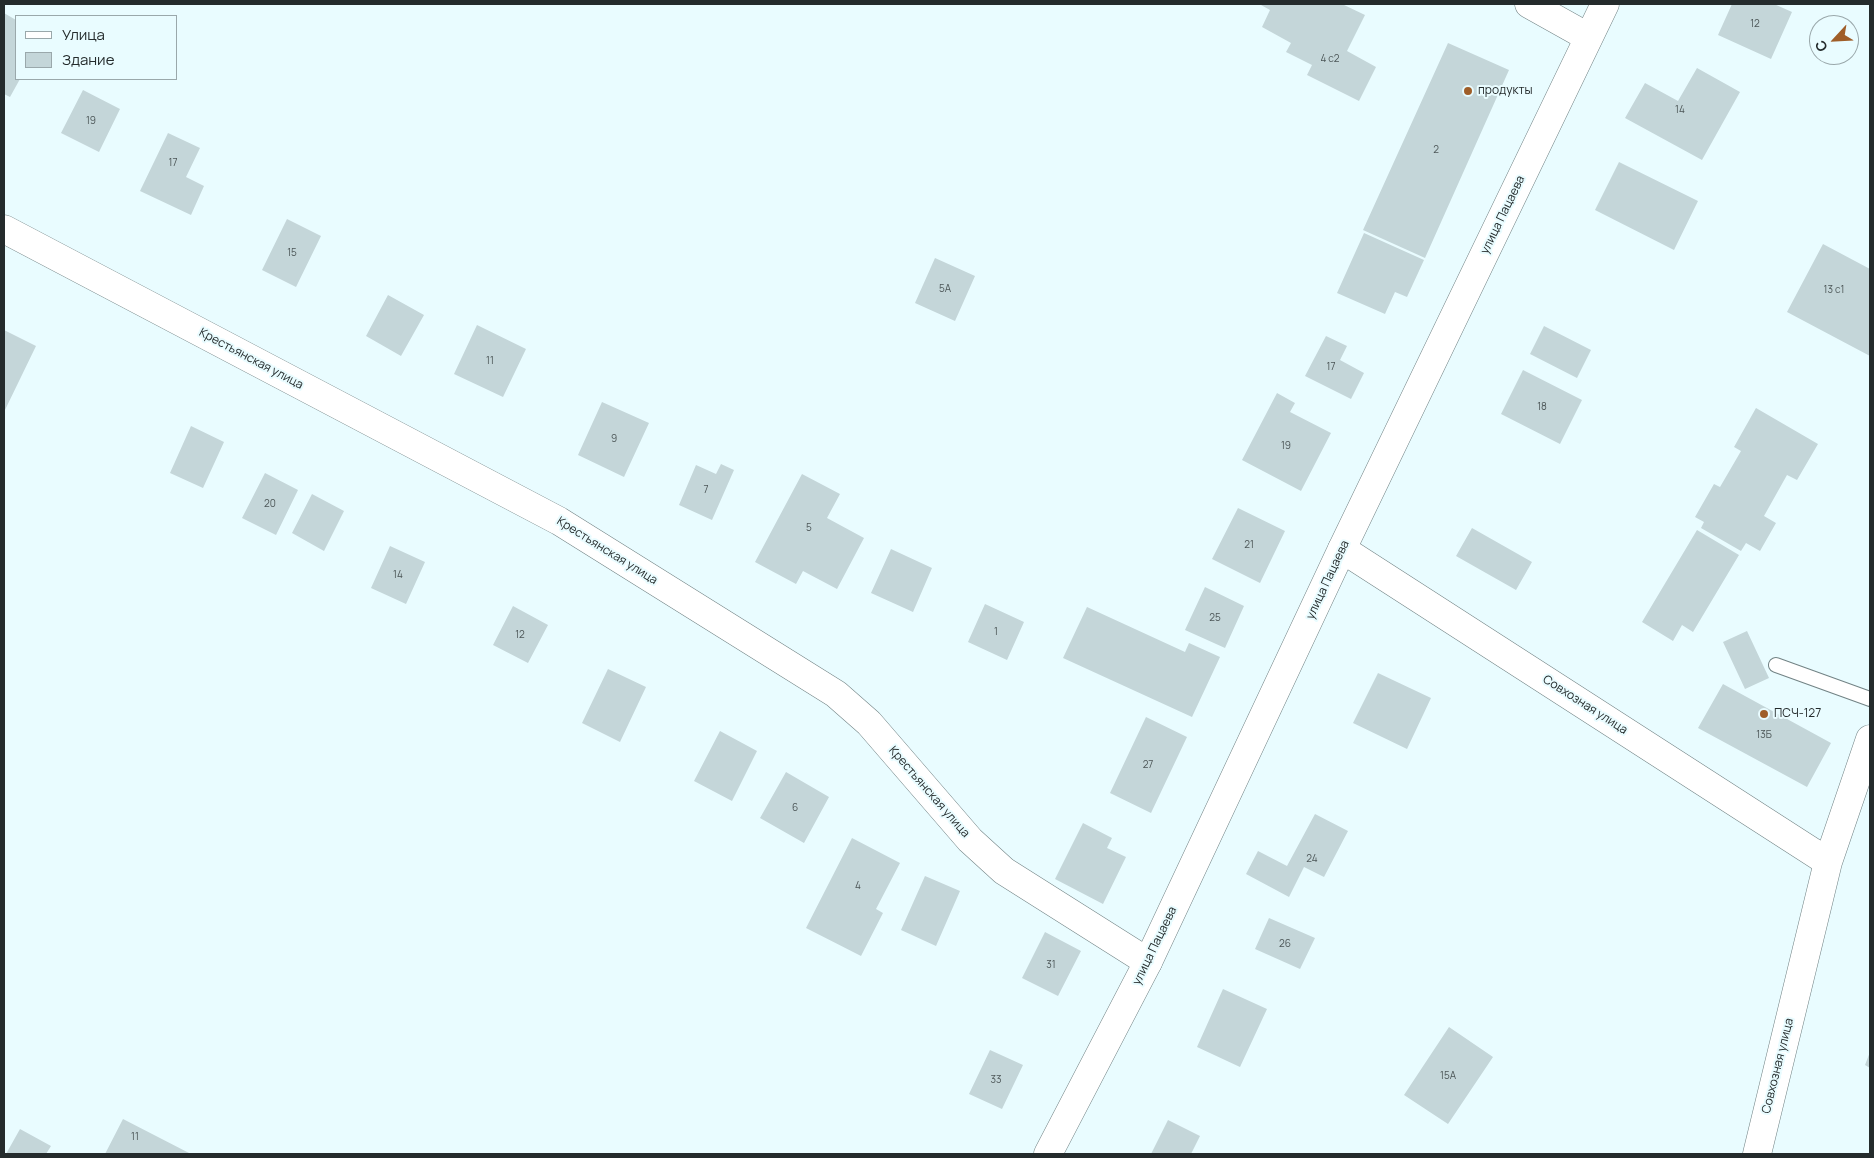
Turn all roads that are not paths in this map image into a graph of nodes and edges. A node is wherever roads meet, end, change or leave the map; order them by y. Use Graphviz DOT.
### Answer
graph roads {
  1 [pos="1529,4"];
  2 [pos="1604,4"];
  3 [pos="1588,37"];
  4 [pos="4,229"];
  5 [pos="1342,549"];
  6 [pos="1776,665"];
  7 [pos="1870,699"];
  8 [pos="1870,739"];
  9 [pos="1828,862"];
  10 [pos="1148,962"];
  11 [pos="1048,1154"];
  12 [pos="1757,1154"];
  1 -- 3 [label="street"];
  2 -- 3 [label="street, улица Пацаева"];
  3 -- 5 [label="street, улица Пацаева"];
  4 -- 10 [label="street, Крестьянская улица"];
  5 -- 9 [label="street, Совхозная улица"];
  5 -- 10 [label="street, улица Пацаева"];
  6 -- 7 [label="lane"];
  8 -- 9 [label="street, Совхозная улица"];
  9 -- 12 [label="street, Совхозная улица"];
  10 -- 11 [label="street, улица Пацаева"];
}
